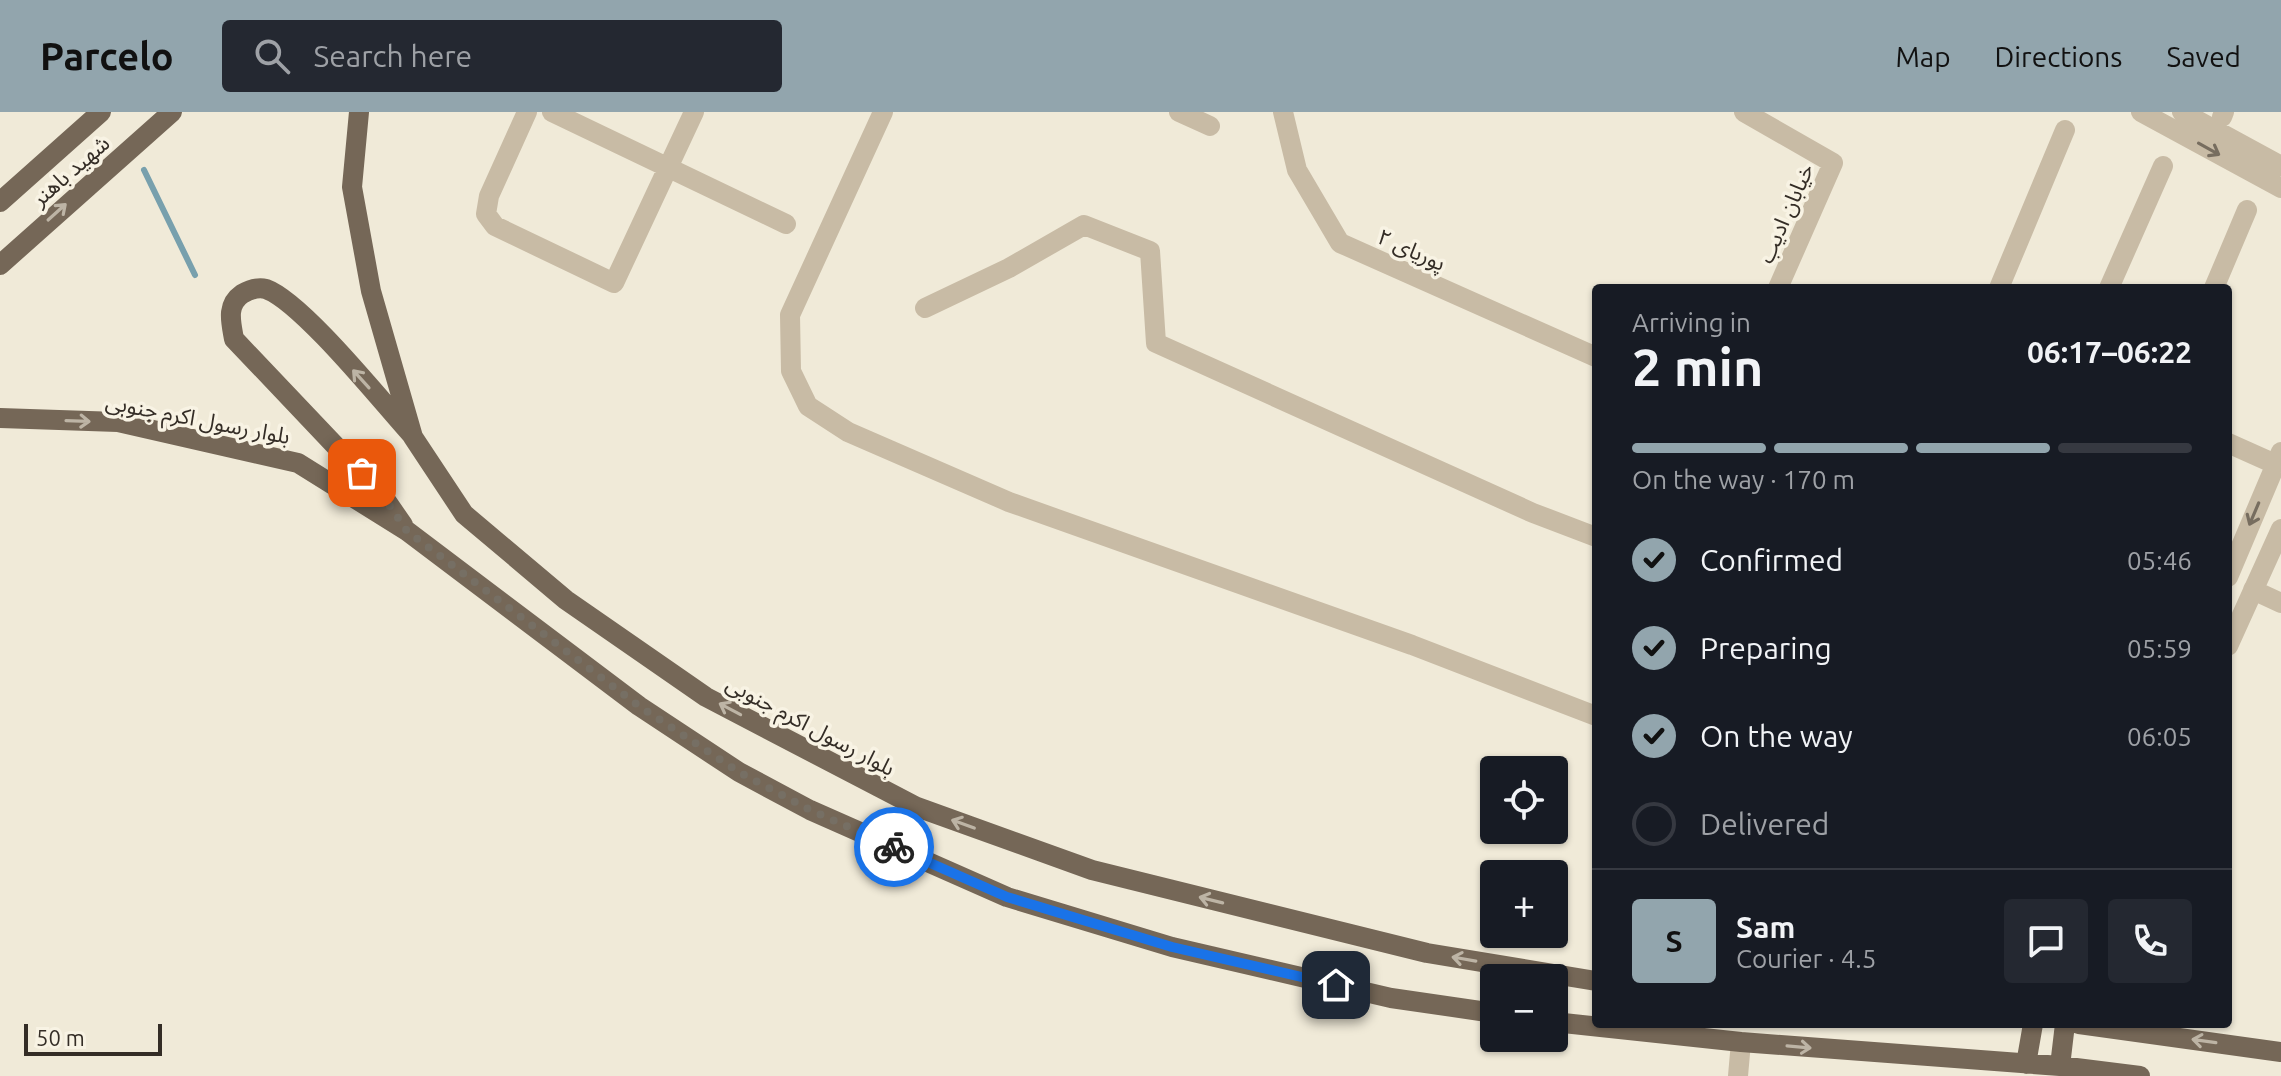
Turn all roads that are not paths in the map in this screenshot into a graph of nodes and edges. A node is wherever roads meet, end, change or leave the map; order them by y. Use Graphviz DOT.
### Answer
graph roads {
  1 [pos="101,112"];
  2 [pos="172,112"];
  3 [pos="359,112"];
  4 [pos="527,112"];
  5 [pos="552,112"];
  6 [pos="694,112"];
  7 [pos="883,112"];
  8 [pos="1179,112"];
  9 [pos="1283,112"];
  10 [pos="1744,112"];
  11 [pos="2141,112"];
  12 [pos="2182,112"];
  13 [pos="1210,126"];
  14 [pos="2065,130"];
  15 [pos="2163,166"];
  16 [pos="2281,166"];
  17 [pos="669,167"];
  18 [pos="2281,188"];
  19 [pos="0,202"];
  20 [pos="2247,210"];
  21 [pos="786,224"];
  22 [pos="0,265"];
  23 [pos="1780,284"];
  24 [pos="2001,284"];
  25 [pos="2111,284"];
  26 [pos="2216,284"];
  27 [pos="925,308"];
  28 [pos="1592,355"];
  29 [pos="0,418"];
  30 [pos="413,437"];
  31 [pos="2232,444"];
  32 [pos="2278,458"];
  33 [pos="2281,529"];
  34 [pos="407,531"];
  35 [pos="1592,535"];
  36 [pos="2232,567"];
  37 [pos="2253,590"];
  38 [pos="2281,603"];
  39 [pos="2232,637"];
  40 [pos="1592,714"];
  41 [pos="1592,980"];
  42 [pos="1480,1011"];
  43 [pos="1568,1023"];
  44 [pos="1592,1026"];
  45 [pos="1610,1028"];
  46 [pos="2032,1028"];
  47 [pos="2065,1028"];
  48 [pos="2108,1028"];
  49 [pos="1741,1042"];
  50 [pos="2281,1052"];
  51 [pos="2026,1064"];
  52 [pos="2060,1066"];
  53 [pos="1738,1076"];
  54 [pos="2140,1076"];
  1 -- 19 [label="main road, شهید باهنر"];
  22 -- 2 [label="main road, شهید باهنر, one-way"];
  3 -- 30 [label="main road, بلوار رسول اکرم جنوبی"];
  4 -- 17 [label="street"];
  5 -- 17 [label="street"];
  6 -- 17 [label="street"];
  7 -- 40 [label="street"];
  8 -- 13 [label="street"];
  9 -- 28 [label="street, پوریای ۲"];
  10 -- 23 [label="street, خیابان ادیب"];
  11 -- 18 [label="street, one-way"];
  12 -- 16 [label="street"];
  14 -- 24 [label="street"];
  15 -- 25 [label="street"];
  17 -- 21 [label="street"];
  20 -- 26 [label="street"];
  27 -- 35 [label="street"];
  29 -- 34 [label="main road, بلوار رسول اکرم جنوبی, one-way"];
  30 -- 34 [label="main road, one-way"];
  41 -- 30 [label="main road, بلوار رسول اکرم جنوبی, one-way"];
  31 -- 32 [label="street"];
  32 -- 36 [label="street, one-way"];
  33 -- 37 [label="street"];
  34 -- 42 [label="main road, بلوار رسول اکرم جنوبی"];
  37 -- 38 [label="street"];
  37 -- 39 [label="street"];
  43 -- 44 [label="main road"];
  45 -- 49 [label="main road"];
  46 -- 51 [label="main road"];
  47 -- 52 [label="main road"];
  50 -- 48 [label="main road, one-way"];
  49 -- 51 [label="main road, one-way"];
  49 -- 53 [label="street"];
  51 -- 52 [label="main road"];
  52 -- 54 [label="main road"];
}
